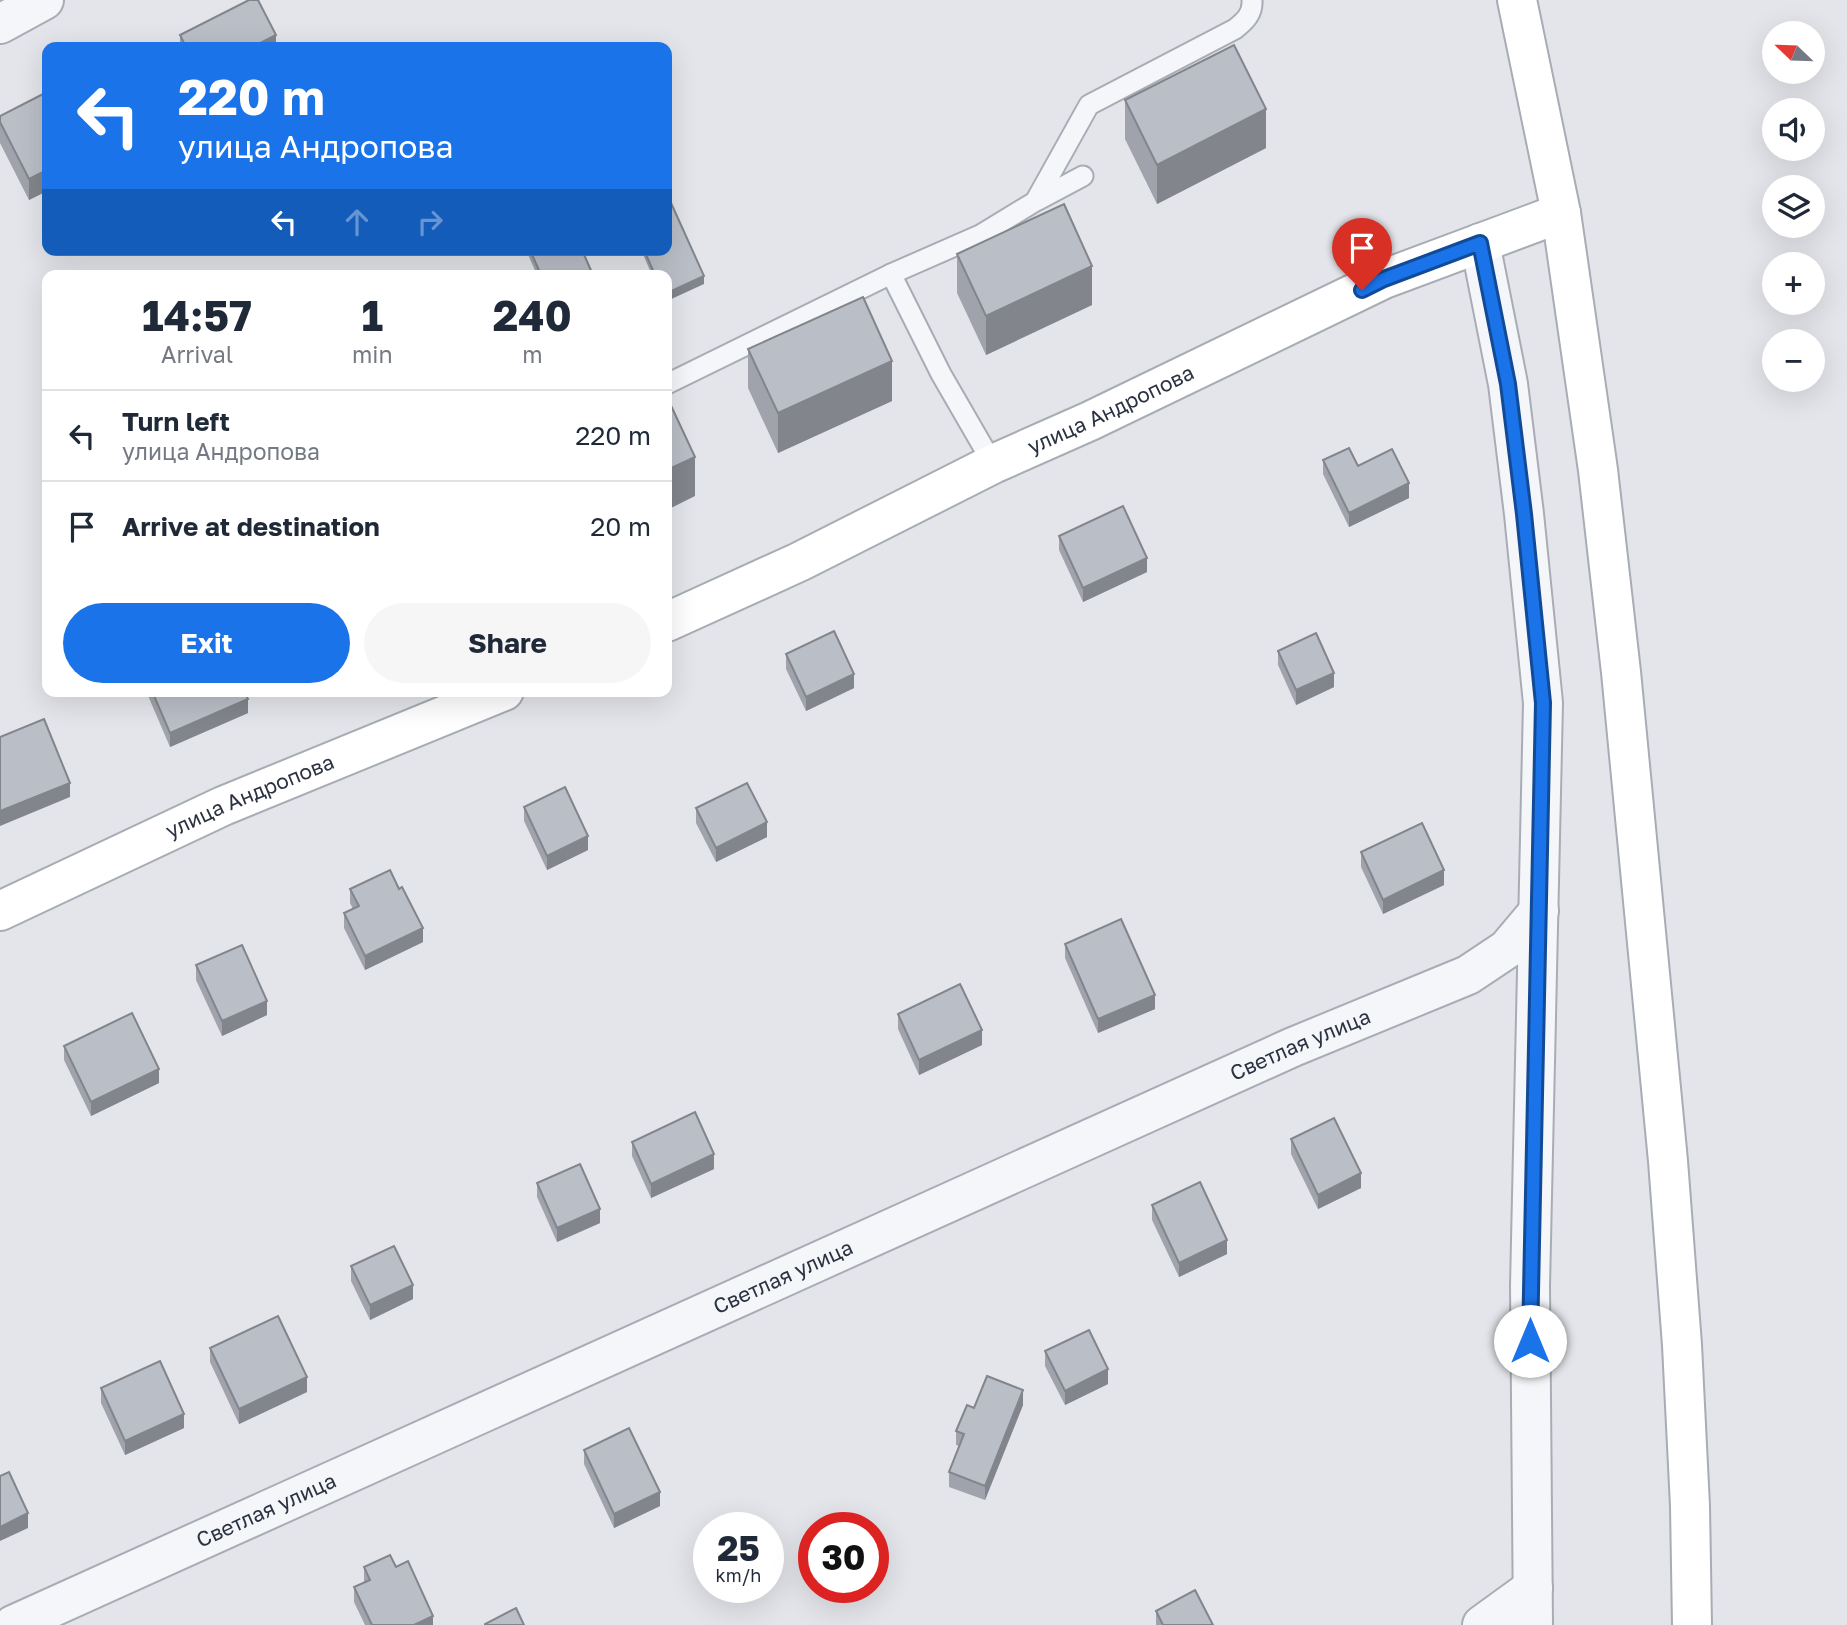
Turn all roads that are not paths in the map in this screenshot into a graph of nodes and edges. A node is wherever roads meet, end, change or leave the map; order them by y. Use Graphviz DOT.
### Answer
graph roads {
  1 [pos="44,0"];
  2 [pos="1252,0"];
  3 [pos="1517,0"];
  4 [pos="0,24"];
  5 [pos="1083,176"];
  6 [pos="1036,201"];
  7 [pos="1561,213"];
  8 [pos="1480,243"];
  9 [pos="891,274"];
  10 [pos="672,382"];
  11 [pos="993,464"];
  12 [pos="672,620"];
  13 [pos="490,697"];
  14 [pos="0,911"];
  15 [pos="1539,911"];
  16 [pos="1533,1607"];
  17 [pos="13,1625"];
  18 [pos="1482,1625"];
  19 [pos="1692,1625"];
  1 -- 4 [label="street"];
  2 -- 6 [label="lane"];
  3 -- 7 [label="main road"];
  5 -- 6 [label="lane"];
  6 -- 9 [label="lane"];
  7 -- 8 [label="main road, улица Андропова"];
  7 -- 19 [label="main road"];
  8 -- 11 [label="main road, улица Андропова"];
  8 -- 15 [label="street"];
  9 -- 10 [label="lane"];
  9 -- 11 [label="lane"];
  11 -- 12 [label="main road, улица Андропова"];
  13 -- 14 [label="main road, улица Андропова"];
  15 -- 16 [label="street"];
  15 -- 17 [label="street, Светлая улица"];
  16 -- 18 [label="street"];
}
